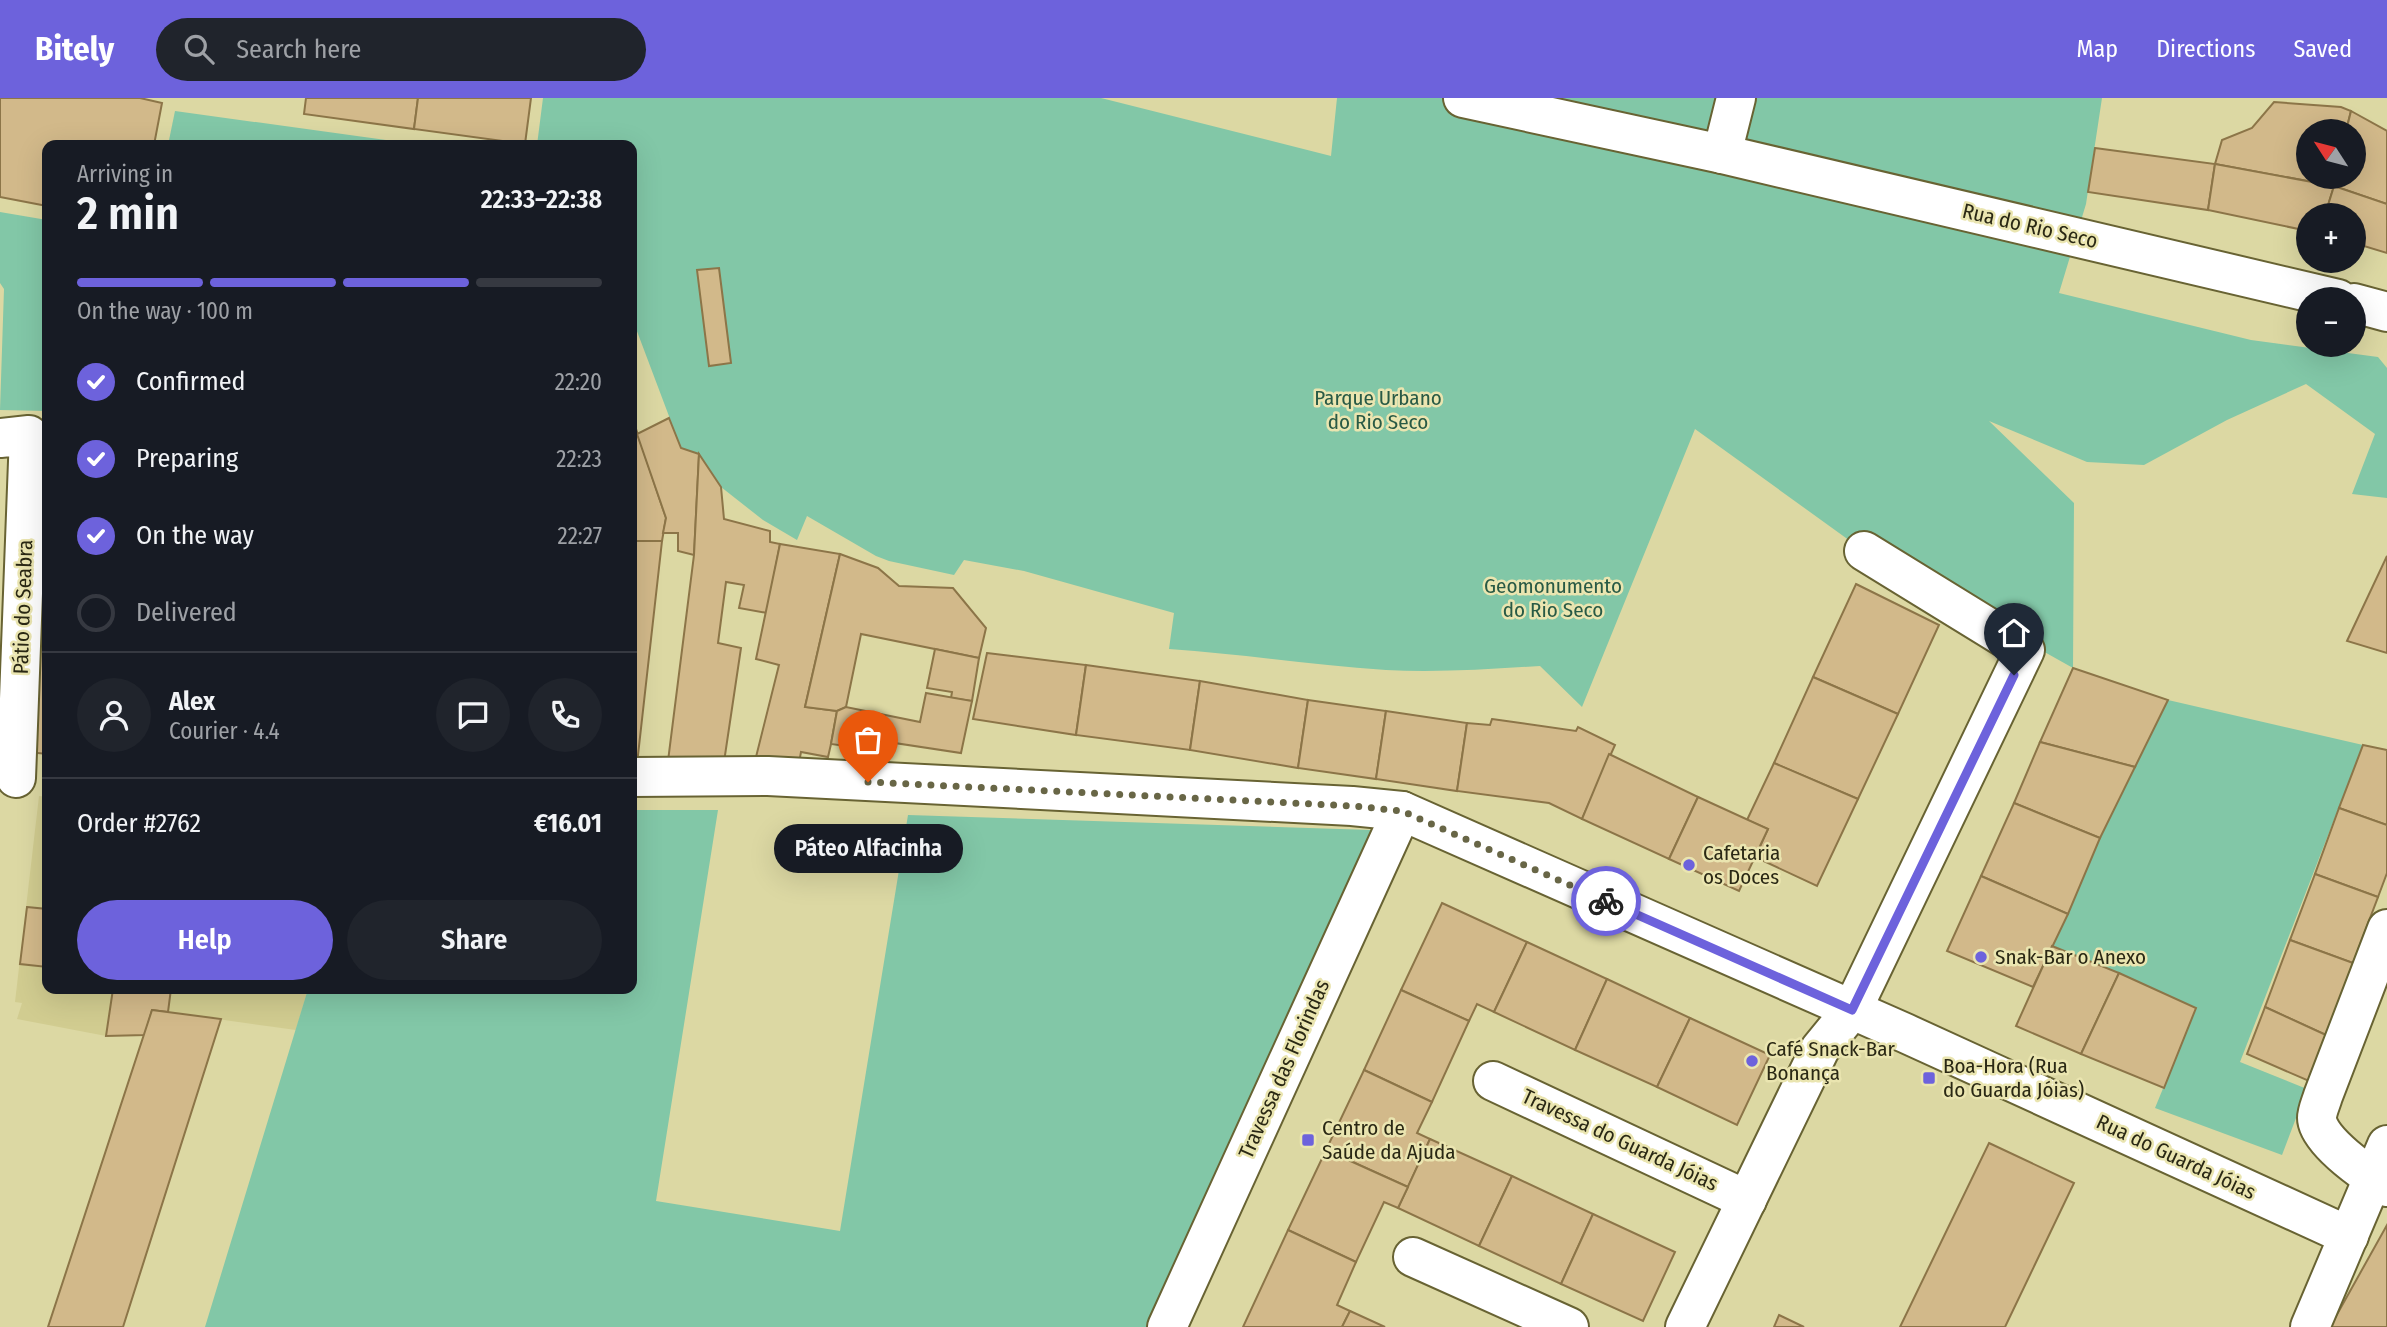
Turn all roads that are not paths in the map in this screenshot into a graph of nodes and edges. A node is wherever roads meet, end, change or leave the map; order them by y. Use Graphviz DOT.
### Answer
graph roads {
  1 [pos="1463,98"];
  2 [pos="1736,98"];
  3 [pos="1722,154"];
  4 [pos="2296,289"];
  5 [pos="2366,306"];
  6 [pos="2387,312"];
  7 [pos="25,436"];
  8 [pos="1864,551"];
  9 [pos="637,777"];
  10 [pos="21,778"];
  11 [pos="1402,811"];
  12 [pos="2387,929"];
  13 [pos="1852,1010"];
  14 [pos="1493,1081"];
  15 [pos="2383,1170"];
  16 [pos="1746,1200"];
  17 [pos="2350,1236"];
  18 [pos="1413,1257"];
  19 [pos="1167,1327"];
  20 [pos="1569,1327"];
  21 [pos="1685,1327"];
  22 [pos="2310,1327"];
  1 -- 3 [label="street, Rua do Rio Seco"];
  2 -- 3 [label="street"];
  3 -- 4 [label="street, Rua do Rio Seco"];
  5 -- 6 [label="street"];
  7 -- 10 [label="street, Pátio do Seabra"];
  8 -- 13 [label="street"];
  9 -- 11 [label="street, Rua do Guarda Jóias"];
  11 -- 13 [label="street, Rua do Guarda Jóias"];
  11 -- 19 [label="street, Travessa das Florindas"];
  12 -- 15 [label="street"];
  13 -- 16 [label="street"];
  13 -- 17 [label="street, Rua do Guarda Jóias"];
  14 -- 16 [label="street, Travessa do Guarda Jóias"];
  15 -- 17 [label="street"];
  16 -- 21 [label="street"];
  17 -- 22 [label="street"];
  18 -- 20 [label="street"];
}
